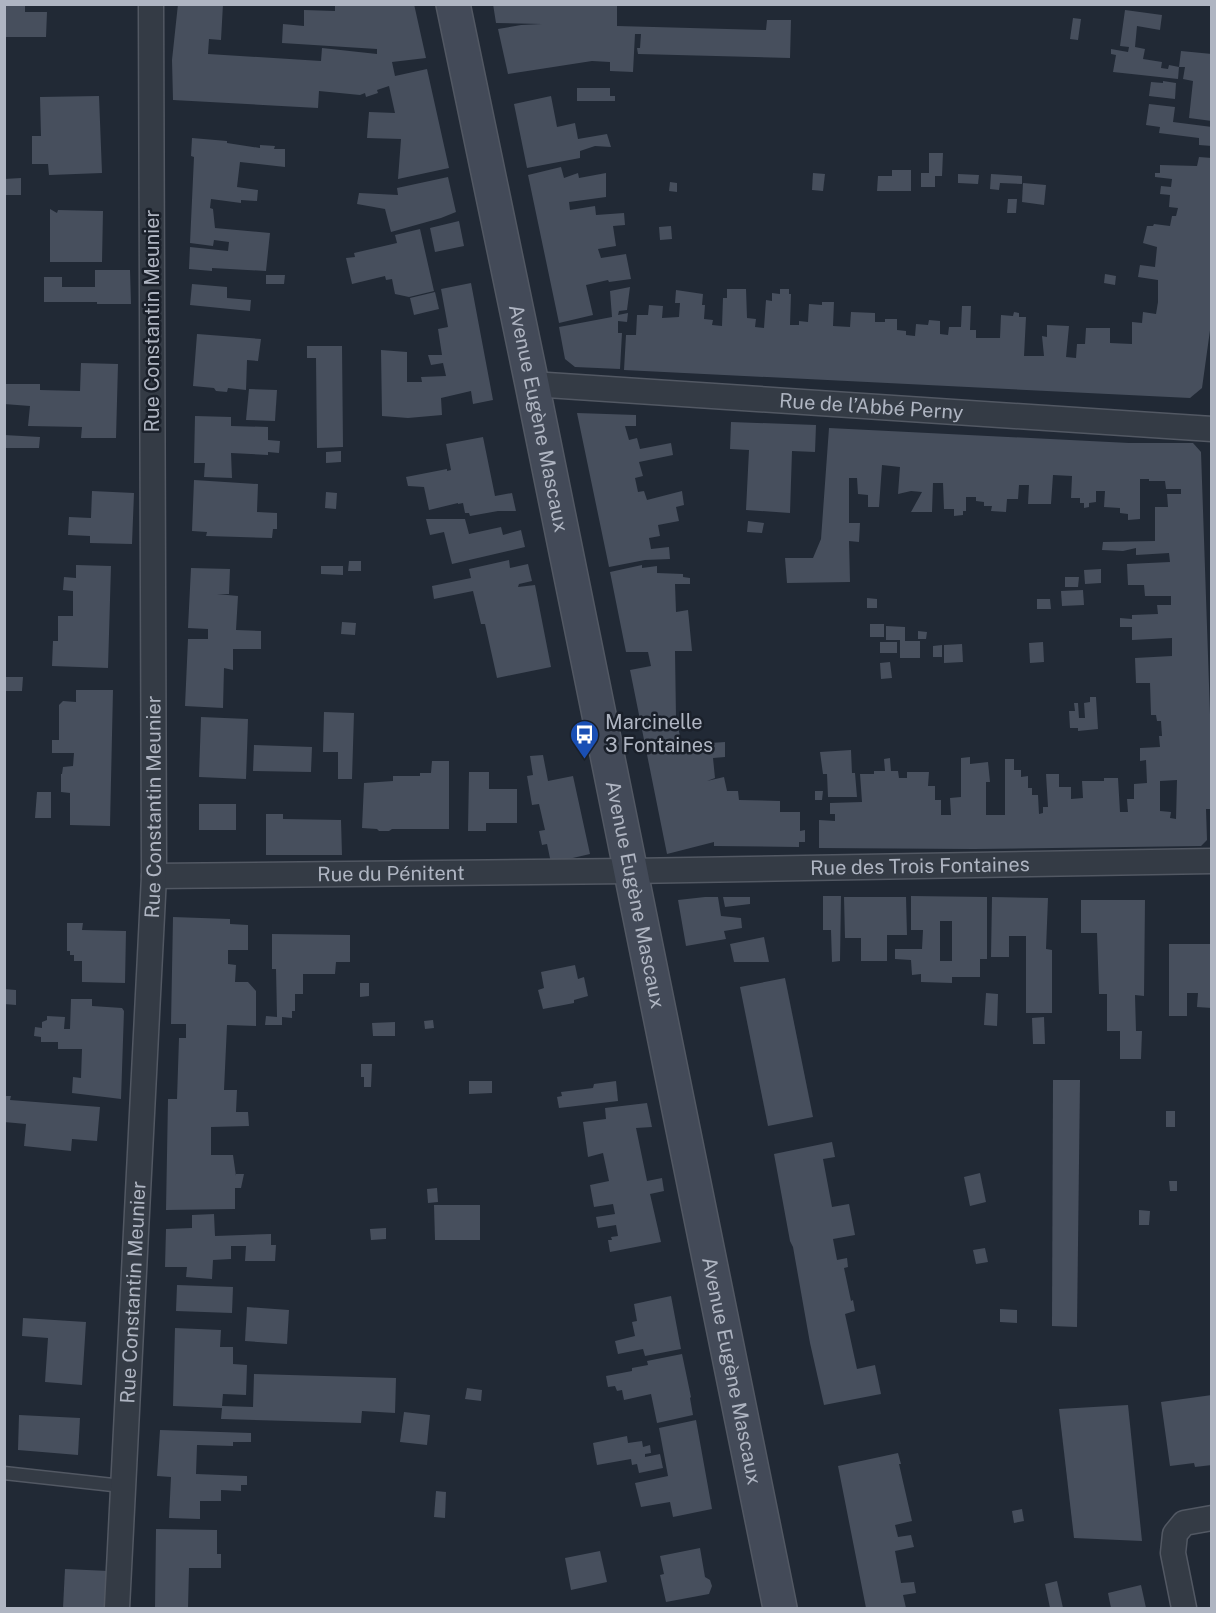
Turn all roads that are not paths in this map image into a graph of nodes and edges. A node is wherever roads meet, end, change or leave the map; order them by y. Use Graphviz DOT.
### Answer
graph roads {
  1 [pos="151,4"];
  2 [pos="453,4"];
  3 [pos="532,384"];
  4 [pos="1211,428"];
  5 [pos="1212,434"];
  6 [pos="1212,861"];
  7 [pos="630,871"];
  8 [pos="154,876"];
  9 [pos="4,1473"];
  10 [pos="122,1486"];
  11 [pos="1212,1518"];
  12 [pos="117,1608"];
  13 [pos="780,1608"];
  14 [pos="1184,1608"];
  1 -- 8 [label="street, Rue Constantin Meunier"];
  2 -- 3 [label="main road, Avenue Eugène Mascaux"];
  3 -- 4 [label="street, Rue de l’Abbé Perny"];
  3 -- 7 [label="main road, Avenue Eugène Mascaux"];
  4 -- 5 [label="street"];
  6 -- 7 [label="street, Rue des Trois Fontaines"];
  7 -- 8 [label="street, Rue du Pénitent"];
  7 -- 13 [label="main road, Avenue Eugène Mascaux"];
  8 -- 10 [label="street, Rue Constantin Meunier"];
  9 -- 10 [label="lane"];
  10 -- 12 [label="street, Rue Constantin Meunier"];
  11 -- 14 [label="street"];
}
